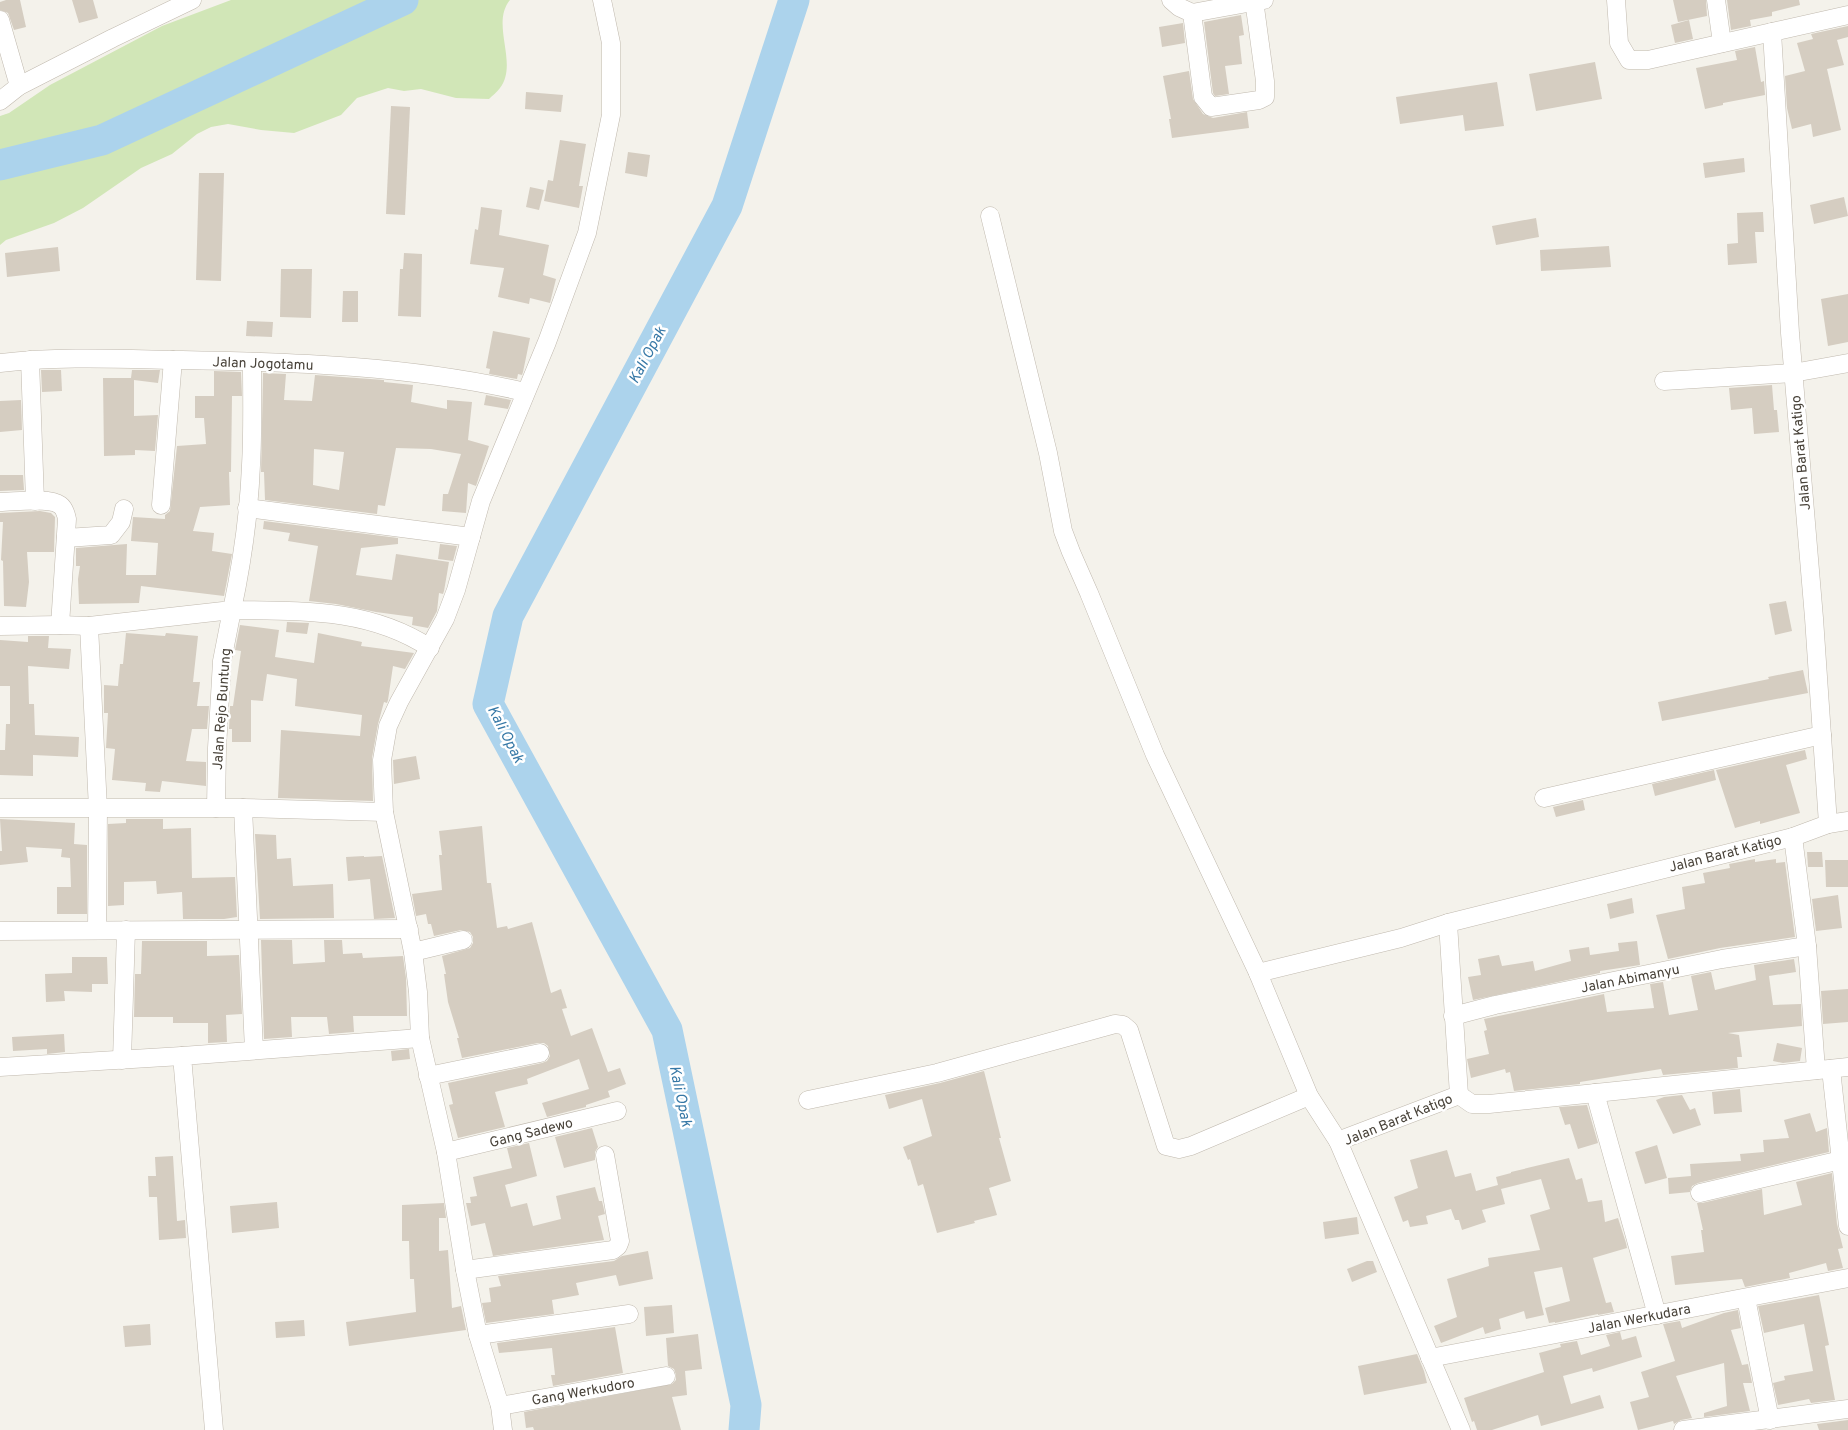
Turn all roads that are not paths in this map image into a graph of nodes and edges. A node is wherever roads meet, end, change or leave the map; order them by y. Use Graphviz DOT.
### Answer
graph roads {
  1 [pos="192,0"];
  2 [pos="602,0"];
  3 [pos="1171,0"];
  4 [pos="1258,0"];
  5 [pos="1616,0"];
  6 [pos="1716,0"];
  7 [pos="1192,13"];
  8 [pos="1848,15"];
  9 [pos="0,20"];
  10 [pos="1772,32"];
  11 [pos="1722,43"];
  12 [pos="19,86"];
  13 [pos="0,101"];
  14 [pos="990,216"];
  15 [pos="30,360"];
  16 [pos="173,360"];
  17 [pos="252,362"];
  18 [pos="0,363"];
  19 [pos="1848,363"];
  20 [pos="1793,374"];
  21 [pos="1664,381"];
  22 [pos="525,392"];
  23 [pos="35,501"];
  24 [pos="0,502"];
  25 [pos="161,505"];
  26 [pos="247,508"];
  27 [pos="124,509"];
  28 [pos="471,537"];
  29 [pos="66,538"];
  30 [pos="232,610"];
  31 [pos="60,625"];
  32 [pos="0,626"];
  33 [pos="89,626"];
  34 [pos="430,648"];
  35 [pos="1822,734"];
  36 [pos="1544,798"];
  37 [pos="0,808"];
  38 [pos="216,808"];
  39 [pos="243,808"];
  40 [pos="98,809"];
  41 [pos="384,812"];
  42 [pos="1848,821"];
  43 [pos="1828,824"];
  44 [pos="1793,836"];
  45 [pos="1448,923"];
  46 [pos="248,929"];
  47 [pos="409,929"];
  48 [pos="97,930"];
  49 [pos="126,930"];
  50 [pos="0,931"];
  51 [pos="464,940"];
  52 [pos="1807,946"];
  53 [pos="413,952"];
  54 [pos="1258,972"];
  55 [pos="1454,1016"];
  56 [pos="420,1038"];
  57 [pos="254,1050"];
  58 [pos="540,1053"];
  59 [pos="182,1056"];
  60 [pos="122,1060"];
  61 [pos="0,1067"];
  62 [pos="1832,1069"];
  63 [pos="428,1076"];
  64 [pos="1595,1094"];
  65 [pos="1459,1095"];
  66 [pos="1308,1096"];
  67 [pos="808,1100"];
  68 [pos="617,1111"];
  69 [pos="1338,1141"];
  70 [pos="446,1152"];
  71 [pos="605,1155"];
  72 [pos="1841,1160"];
  73 [pos="1700,1193"];
  74 [pos="1848,1226"];
  75 [pos="465,1270"];
  76 [pos="1848,1278"];
  77 [pos="1746,1298"];
  78 [pos="629,1314"];
  79 [pos="1657,1315"];
  80 [pos="478,1334"];
  81 [pos="1430,1358"];
  82 [pos="666,1376"];
  83 [pos="500,1406"];
  84 [pos="1848,1409"];
  85 [pos="1770,1420"];
  86 [pos="1793,1424"];
  87 [pos="1748,1426"];
  88 [pos="214,1430"];
  89 [pos="503,1430"];
  90 [pos="1461,1430"];
  91 [pos="1683,1430"];
  1 -- 12 [label="street"];
  2 -- 22 [label="street"];
  3 -- 7 [label="street"];
  4 -- 7 [label="street"];
  4 -- 7 [label="street"];
  5 -- 11 [label="street"];
  6 -- 11 [label="street"];
  8 -- 10 [label="street"];
  9 -- 12 [label="street"];
  10 -- 11 [label="street"];
  10 -- 20 [label="street, Jalan Barat Katigo"];
  12 -- 13 [label="street"];
  14 -- 54 [label="street"];
  15 -- 16 [label="street, Jalan Jogotamu"];
  15 -- 18 [label="street, Jalan Jogotamu"];
  15 -- 23 [label="street"];
  16 -- 17 [label="street, Jalan Jogotamu"];
  16 -- 25 [label="street"];
  17 -- 22 [label="street, Jalan Jogotamu"];
  17 -- 26 [label="street, Jalan Rejo Buntung"];
  19 -- 20 [label="street"];
  20 -- 21 [label="street"];
  20 -- 35 [label="street, Jalan Barat Katigo"];
  22 -- 28 [label="street"];
  23 -- 24 [label="street"];
  23 -- 29 [label="street"];
  26 -- 28 [label="street"];
  26 -- 30 [label="street, Jalan Rejo Buntung"];
  27 -- 29 [label="street"];
  28 -- 34 [label="street"];
  29 -- 31 [label="street"];
  30 -- 33 [label="street"];
  30 -- 34 [label="street"];
  30 -- 38 [label="street, Jalan Rejo Buntung"];
  31 -- 32 [label="street"];
  31 -- 33 [label="street"];
  33 -- 40 [label="street"];
  34 -- 41 [label="street"];
  35 -- 36 [label="street"];
  35 -- 43 [label="street, Jalan Barat Katigo"];
  37 -- 40 [label="street"];
  38 -- 39 [label="street"];
  38 -- 40 [label="street"];
  39 -- 41 [label="street"];
  39 -- 46 [label="street"];
  40 -- 48 [label="street"];
  41 -- 47 [label="street"];
  42 -- 43 [label="street"];
  43 -- 44 [label="street, Jalan Barat Katigo"];
  44 -- 45 [label="street, Jalan Barat Katigo"];
  44 -- 52 [label="street"];
  45 -- 54 [label="street"];
  45 -- 55 [label="street, Jalan Barat Katigo"];
  46 -- 47 [label="street"];
  46 -- 49 [label="street"];
  46 -- 57 [label="street"];
  47 -- 53 [label="street"];
  48 -- 49 [label="street"];
  48 -- 50 [label="street"];
  49 -- 60 [label="street"];
  51 -- 53 [label="street"];
  52 -- 55 [label="street, Jalan Abimanyu"];
  52 -- 62 [label="street"];
  53 -- 56 [label="street"];
  54 -- 66 [label="street"];
  55 -- 65 [label="street, Jalan Barat Katigo"];
  56 -- 57 [label="street"];
  56 -- 63 [label="street"];
  57 -- 59 [label="street"];
  58 -- 63 [label="street"];
  59 -- 60 [label="street"];
  59 -- 88 [label="street"];
  60 -- 61 [label="street"];
  62 -- 64 [label="street"];
  62 -- 72 [label="street"];
  63 -- 70 [label="street"];
  64 -- 65 [label="street"];
  64 -- 79 [label="street"];
  65 -- 69 [label="street, Jalan Barat Katigo"];
  66 -- 67 [label="street"];
  66 -- 69 [label="street"];
  68 -- 70 [label="street, Gang Sadewo"];
  69 -- 81 [label="street, Jalan Barat Katigo"];
  70 -- 75 [label="street"];
  71 -- 75 [label="street"];
  72 -- 73 [label="street"];
  72 -- 74 [label="street"];
  75 -- 80 [label="street"];
  76 -- 77 [label="street, Jalan Werkudara"];
  77 -- 79 [label="street, Jalan Werkudara"];
  77 -- 85 [label="street"];
  78 -- 80 [label="street"];
  79 -- 81 [label="street, Jalan Werkudara"];
  80 -- 83 [label="street"];
  81 -- 90 [label="street, Jalan Barat Katigo"];
  82 -- 83 [label="street, Gang Werkudoro"];
  83 -- 89 [label="street"];
  84 -- 86 [label="street"];
  85 -- 86 [label="street"];
  85 -- 87 [label="street"];
  87 -- 91 [label="street"];
}
